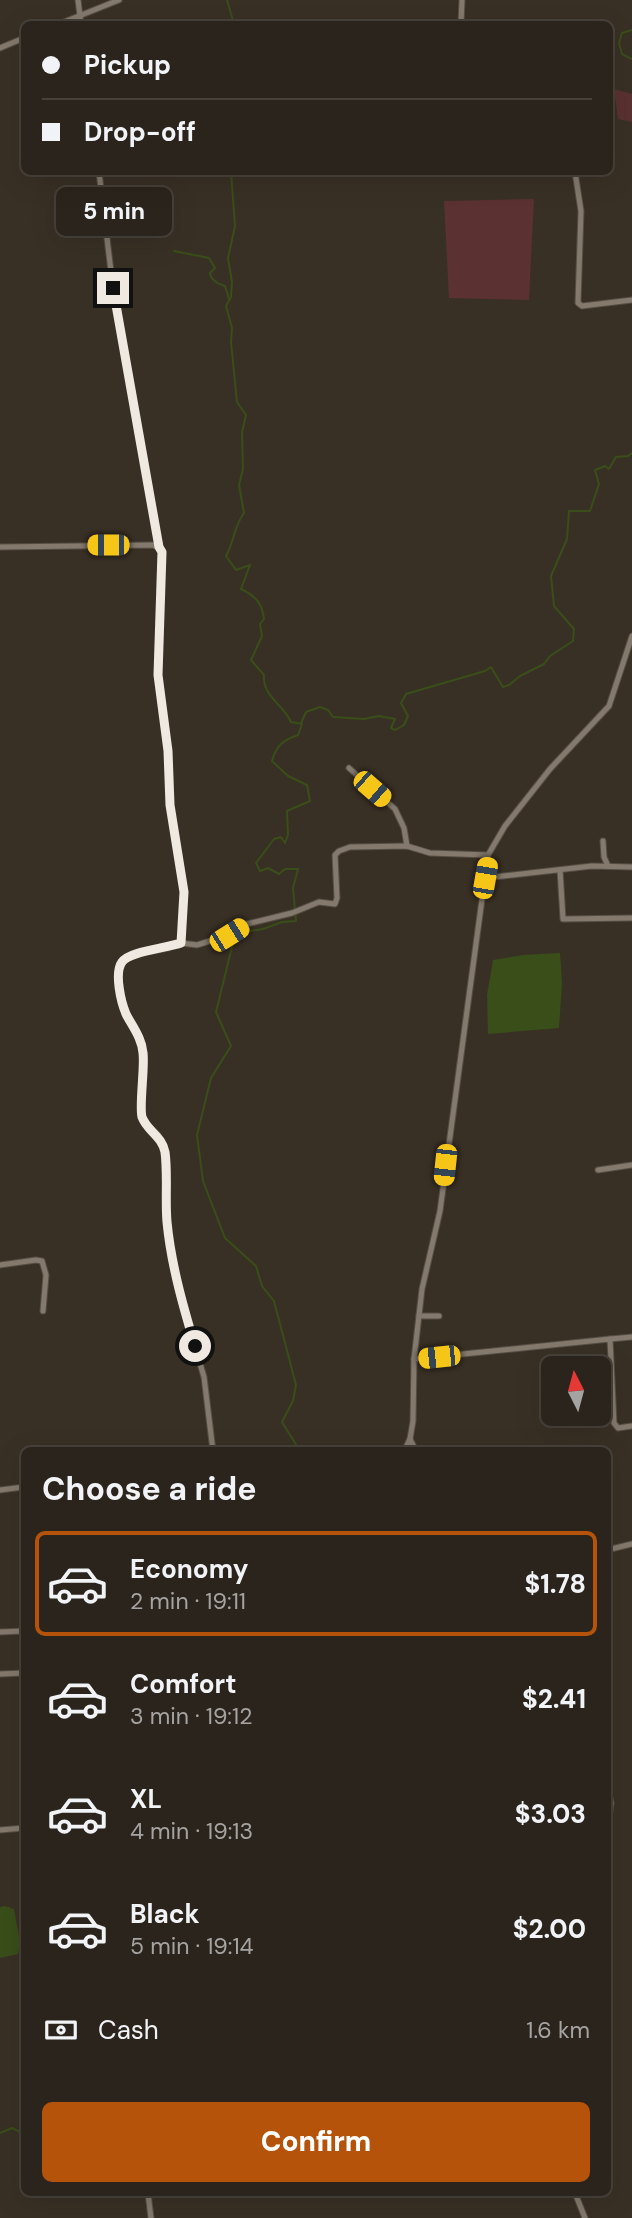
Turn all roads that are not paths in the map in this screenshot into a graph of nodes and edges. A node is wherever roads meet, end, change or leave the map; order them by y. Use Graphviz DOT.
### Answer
graph roads {
  1 [pos="78,0"];
  2 [pos="118,0"];
  3 [pos="462,0"];
  4 [pos="80,16"];
  5 [pos="68,21"];
  6 [pos="81,21"];
  7 [pos="461,21"];
  8 [pos="21,39"];
  9 [pos="0,48"];
  10 [pos="99,175"];
  11 [pos="575,175"];
  12 [pos="632,300"];
  13 [pos="0,547"];
  14 [pos="159,547"];
  15 [pos="632,636"];
  16 [pos="349,768"];
  17 [pos="603,841"];
  18 [pos="407,846"];
  19 [pos="488,855"];
  20 [pos="608,866"];
  21 [pos="632,867"];
  22 [pos="560,870"];
  23 [pos="485,878"];
  24 [pos="632,918"];
  25 [pos="181,943"];
  26 [pos="632,1165"];
  27 [pos="598,1170"];
  28 [pos="0,1265"];
  29 [pos="43,1311"];
  30 [pos="419,1316"];
  31 [pos="439,1316"];
  32 [pos="632,1337"];
  33 [pos="610,1339"];
  34 [pos="414,1359"];
  35 [pos="632,1426"];
  36 [pos="410,1438"];
  37 [pos="213,1447"];
  38 [pos="406,1447"];
  39 [pos="414,1447"];
  40 [pos="21,1487"];
  41 [pos="0,1490"];
  42 [pos="632,1544"];
  43 [pos="611,1549"];
  44 [pos="21,1631"];
  45 [pos="0,1632"];
  46 [pos="21,1672"];
  47 [pos="0,1674"];
  48 [pos="21,1828"];
  49 [pos="0,1830"];
  50 [pos="148,2196"];
  51 [pos="576,2196"];
  52 [pos="151,2218"];
  53 [pos="585,2218"];
  1 -- 4 [label="street"];
  2 -- 4 [label="street"];
  3 -- 7 [label="street"];
  4 -- 5 [label="street"];
  4 -- 6 [label="street"];
  8 -- 9 [label="street"];
  10 -- 14 [label="street"];
  11 -- 12 [label="street"];
  13 -- 14 [label="street"];
  14 -- 25 [label="street"];
  15 -- 19 [label="street"];
  16 -- 18 [label="street"];
  17 -- 20 [label="street"];
  18 -- 19 [label="street"];
  18 -- 25 [label="street"];
  19 -- 23 [label="street"];
  20 -- 21 [label="street"];
  20 -- 22 [label="street"];
  22 -- 23 [label="street"];
  22 -- 24 [label="street"];
  23 -- 30 [label="street"];
  25 -- 37 [label="street"];
  26 -- 27 [label="street"];
  28 -- 29 [label="street"];
  30 -- 31 [label="street"];
  30 -- 34 [label="street"];
  32 -- 33 [label="street"];
  33 -- 34 [label="street"];
  33 -- 35 [label="street"];
  34 -- 36 [label="street"];
  36 -- 38 [label="street"];
  36 -- 39 [label="street"];
  40 -- 41 [label="street"];
  42 -- 43 [label="street"];
  44 -- 45 [label="street"];
  46 -- 47 [label="street"];
  48 -- 49 [label="street"];
  50 -- 52 [label="street"];
  51 -- 53 [label="street"];
}
